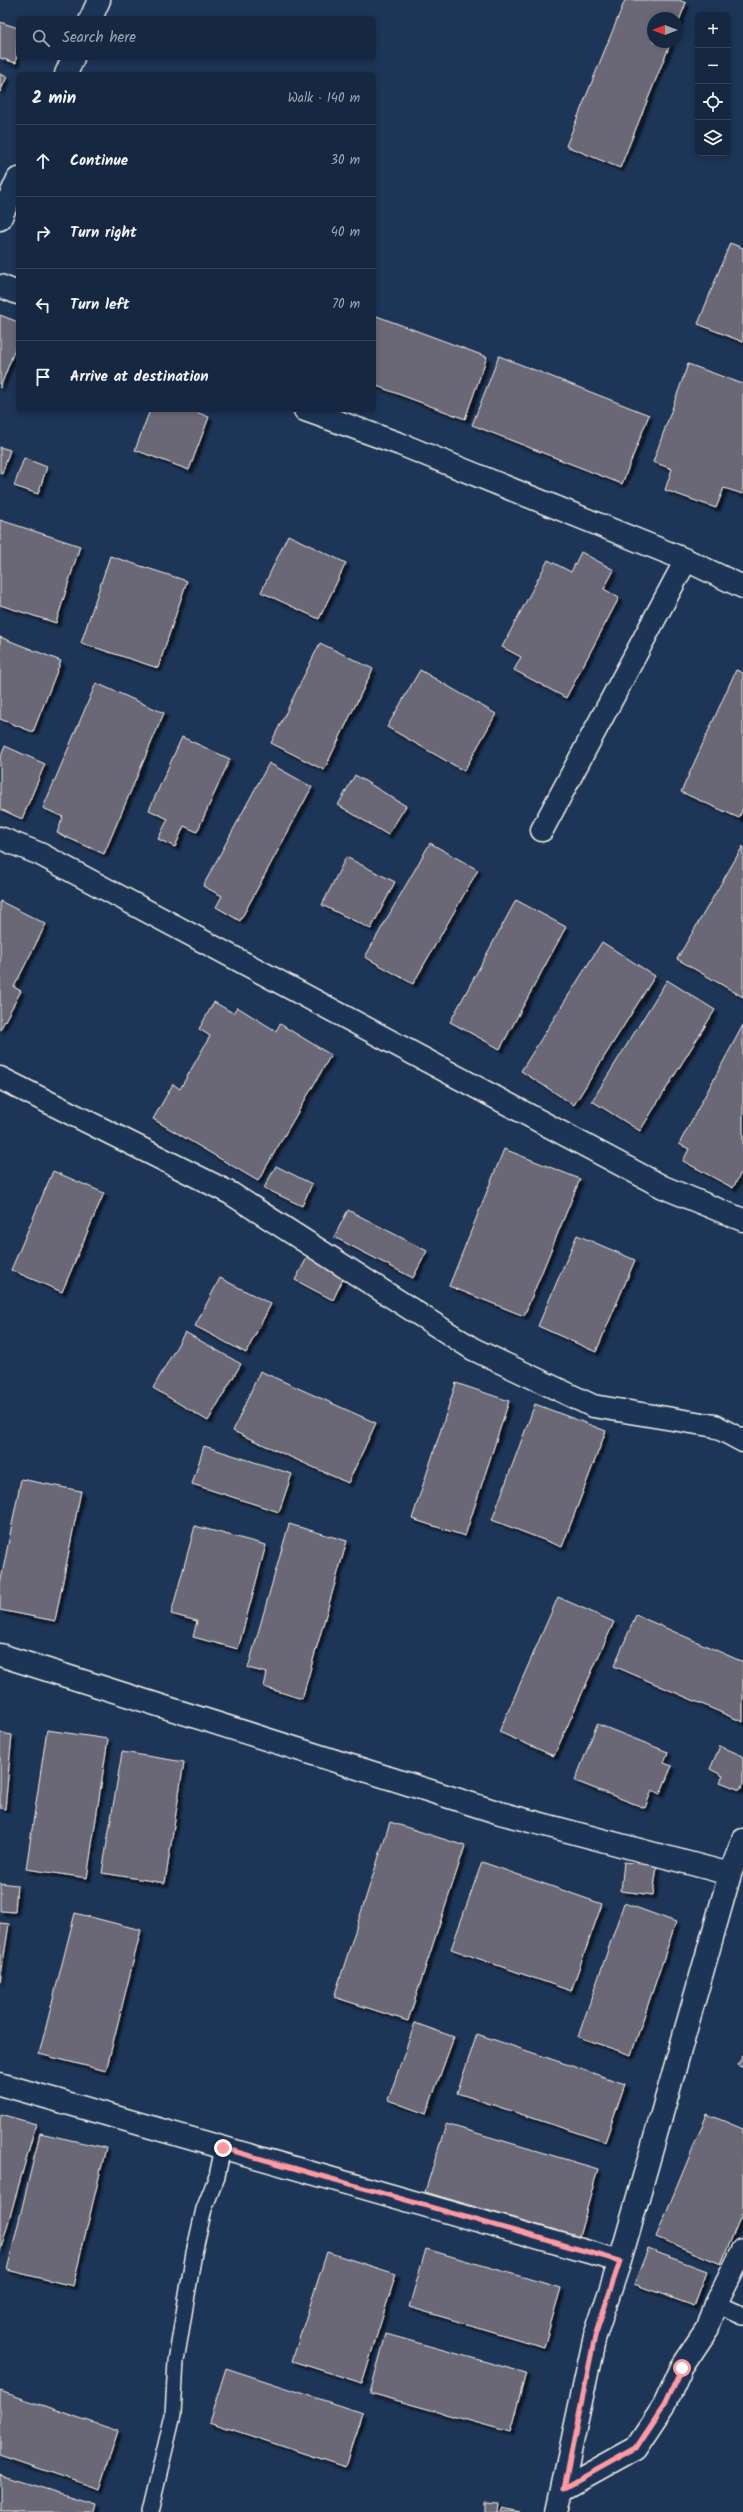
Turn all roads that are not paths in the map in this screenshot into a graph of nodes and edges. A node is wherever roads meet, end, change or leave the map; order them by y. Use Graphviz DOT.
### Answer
graph roads {
  1 [pos="99,0"];
  2 [pos="92,16"];
  3 [pos="72,60"];
  4 [pos="67,72"];
  5 [pos="16,183"];
  6 [pos="0,219"];
  7 [pos="0,286"];
  8 [pos="16,292"];
  9 [pos="310,412"];
  10 [pos="686,560"];
  11 [pos="743,587"];
  12 [pos="542,830"];
  13 [pos="0,838"];
  14 [pos="0,1078"];
  15 [pos="743,1220"];
  16 [pos="743,1441"];
  17 [pos="0,1655"];
  18 [pos="743,1840"];
  19 [pos="730,1874"];
  20 [pos="0,2084"];
  21 [pos="223,2148"];
  22 [pos="743,2250"];
  23 [pos="620,2261"];
  24 [pos="716,2304"];
  25 [pos="743,2316"];
  26 [pos="564,2488"];
  27 [pos="150,2512"];
  28 [pos="557,2512"];
  1 -- 2 [label="street"];
  3 -- 4 [label="street"];
  5 -- 6 [label="street"];
  7 -- 8 [label="street"];
  9 -- 10 [label="street"];
  10 -- 11 [label="street"];
  10 -- 12 [label="street"];
  13 -- 15 [label="street"];
  14 -- 16 [label="street"];
  17 -- 19 [label="street"];
  18 -- 19 [label="street"];
  19 -- 23 [label="street"];
  20 -- 21 [label="street"];
  21 -- 23 [label="street"];
  21 -- 27 [label="lane"];
  22 -- 24 [label="street"];
  23 -- 26 [label="street"];
  24 -- 25 [label="lane"];
  24 -- 26 [label="street"];
  26 -- 28 [label="street"];
}
